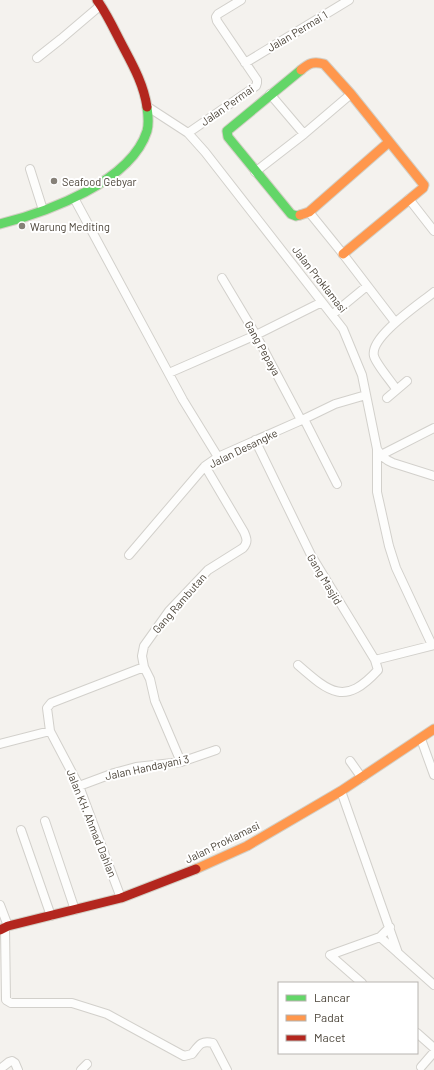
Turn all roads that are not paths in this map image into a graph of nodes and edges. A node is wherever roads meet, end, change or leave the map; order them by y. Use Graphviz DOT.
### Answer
graph roads {
  1 [pos="241,0"];
  2 [pos="349,0"];
  3 [pos="99,2"];
  4 [pos="37,58"];
  5 [pos="245,63"];
  6 [pos="270,94"];
  7 [pos="351,94"];
  8 [pos="148,107"];
  9 [pos="188,133"];
  10 [pos="304,134"];
  11 [pos="388,142"];
  12 [pos="30,169"];
  13 [pos="255,172"];
  14 [pos="74,198"];
  15 [pos="409,200"];
  16 [pos="43,210"];
  17 [pos="309,212"];
  18 [pos="0,224"];
  19 [pos="434,231"];
  20 [pos="344,254"];
  21 [pos="222,278"];
  22 [pos="367,286"];
  23 [pos="434,292"];
  24 [pos="322,302"];
  25 [pos="333,314"];
  26 [pos="395,322"];
  27 [pos="256,335"];
  28 [pos="169,373"];
  29 [pos="407,381"];
  30 [pos="396,389"];
  31 [pos="366,395"];
  32 [pos="387,398"];
  33 [pos="302,420"];
  34 [pos="434,428"];
  35 [pos="255,440"];
  36 [pos="379,452"];
  37 [pos="218,457"];
  38 [pos="205,466"];
  39 [pos="434,476"];
  40 [pos="337,484"];
  41 [pos="129,555"];
  42 [pos="433,645"];
  43 [pos="375,660"];
  44 [pos="298,665"];
  45 [pos="144,667"];
  46 [pos="434,729"];
  47 [pos="50,731"];
  48 [pos="421,739"];
  49 [pos="0,744"];
  50 [pos="216,750"];
  51 [pos="350,760"];
  52 [pos="181,762"];
  53 [pos="434,775"];
  54 [pos="362,778"];
  55 [pos="79,786"];
  56 [pos="341,791"];
  57 [pos="45,822"];
  58 [pos="22,830"];
  59 [pos="121,898"];
  60 [pos="0,905"];
  61 [pos="75,910"];
  62 [pos="50,916"];
  63 [pos="390,927"];
  64 [pos="4,928"];
  65 [pos="380,937"];
  66 [pos="398,953"];
  67 [pos="361,982"];
  68 [pos="434,985"];
  69 [pos="418,1034"];
  70 [pos="434,1048"];
  71 [pos="434,1052"];
  72 [pos="421,1067"];
  73 [pos="0,1068"];
  74 [pos="18,1070"];
  75 [pos="227,1070"];
  1 -- 5 [label="street, Jalan Permai"];
  2 -- 5 [label="street, Jalan Permai 1"];
  3 -- 4 [label="street"];
  3 -- 8 [label="main road"];
  5 -- 9 [label="street, Jalan Permai"];
  6 -- 7 [label="main road"];
  6 -- 10 [label="street"];
  6 -- 13 [label="main road"];
  7 -- 10 [label="street"];
  7 -- 11 [label="main road"];
  8 -- 9 [label="street, Jalan Proklamasi"];
  8 -- 14 [label="main road"];
  9 -- 24 [label="street, Jalan Proklamasi"];
  10 -- 13 [label="street"];
  11 -- 15 [label="main road"];
  11 -- 17 [label="main road"];
  12 -- 16 [label="street"];
  13 -- 17 [label="main road"];
  14 -- 16 [label="main road"];
  14 -- 28 [label="street"];
  15 -- 19 [label="street"];
  15 -- 20 [label="main road"];
  16 -- 18 [label="main road"];
  17 -- 20 [label="street"];
  20 -- 22 [label="street"];
  21 -- 27 [label="street, Gang Pepaya"];
  22 -- 25 [label="street"];
  22 -- 26 [label="street"];
  23 -- 26 [label="street"];
  24 -- 25 [label="street, Jalan Proklamasi"];
  24 -- 27 [label="street"];
  25 -- 31 [label="street, Jalan Proklamasi"];
  26 -- 30 [label="street"];
  27 -- 28 [label="street"];
  27 -- 33 [label="street, Gang Pepaya"];
  28 -- 37 [label="street"];
  29 -- 30 [label="street"];
  30 -- 32 [label="street"];
  31 -- 33 [label="street, Jalan Desangke"];
  31 -- 36 [label="street, Jalan Proklamasi"];
  33 -- 35 [label="street, Jalan Desangke"];
  33 -- 40 [label="street, Gang Pepaya"];
  34 -- 36 [label="street"];
  35 -- 37 [label="street, Jalan Desangke"];
  35 -- 43 [label="street, Gang Masjid"];
  36 -- 39 [label="street"];
  36 -- 42 [label="street, Jalan Proklamasi"];
  37 -- 38 [label="street, Jalan Desangke"];
  38 -- 41 [label="street, Jalan Desangke"];
  38 -- 45 [label="street, Gang Rambutan"];
  42 -- 43 [label="street"];
  43 -- 44 [label="street"];
  45 -- 47 [label="street"];
  45 -- 52 [label="street, Gang Rambutan"];
  46 -- 48 [label="main road, Jalan Proklamasi"];
  47 -- 49 [label="street"];
  47 -- 55 [label="street, Jalan KH. Ahmad Dahlan"];
  48 -- 53 [label="street"];
  48 -- 54 [label="main road, Jalan Proklamasi"];
  50 -- 52 [label="street, Jalan Handayani 3"];
  51 -- 54 [label="street"];
  52 -- 55 [label="street, Jalan Handayani 3"];
  54 -- 56 [label="main road, Jalan Proklamasi"];
  55 -- 59 [label="street, Jalan KH. Ahmad Dahlan"];
  56 -- 59 [label="main road, Jalan Proklamasi"];
  56 -- 63 [label="street"];
  57 -- 61 [label="street"];
  58 -- 62 [label="street"];
  59 -- 61 [label="main road, Jalan Proklamasi"];
  60 -- 64 [label="street"];
  61 -- 62 [label="main road, Jalan Proklamasi"];
  62 -- 64 [label="main road, Jalan Proklamasi"];
  63 -- 65 [label="street"];
  63 -- 66 [label="street"];
  64 -- 75 [label="street"];
  65 -- 66 [label="street"];
  65 -- 67 [label="street"];
  66 -- 68 [label="street"];
  69 -- 70 [label="street"];
  71 -- 72 [label="street"];
  73 -- 74 [label="street"];
}
